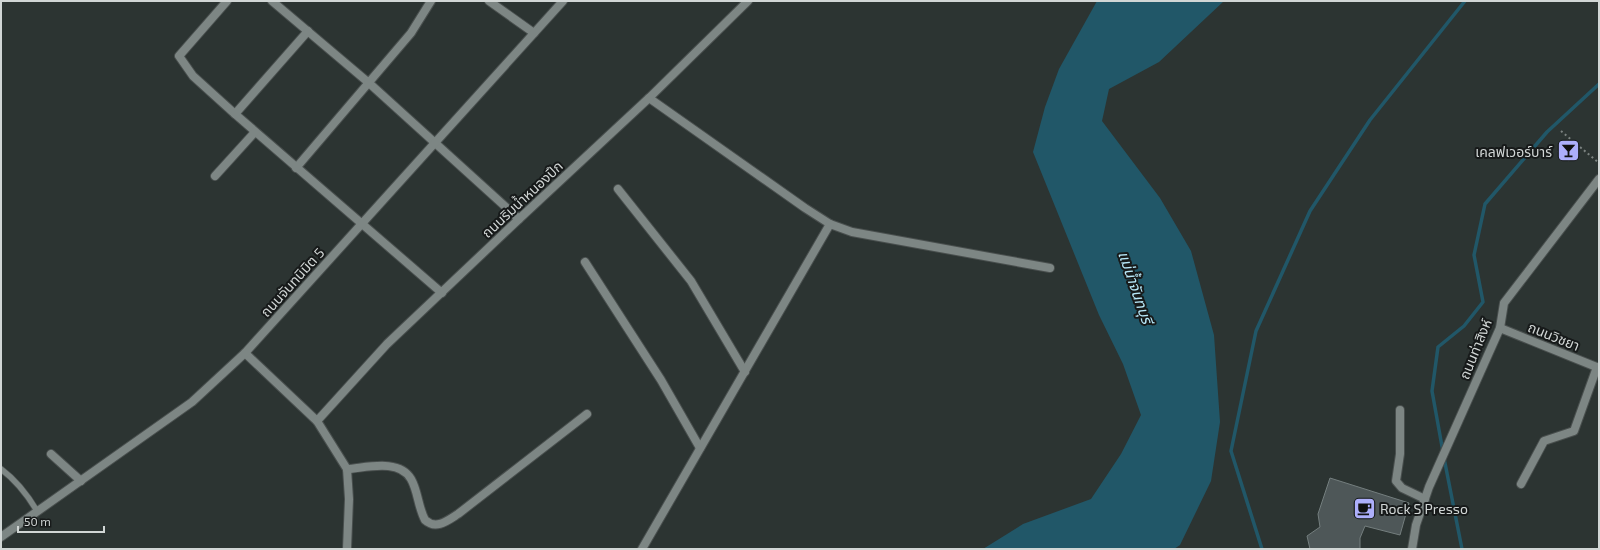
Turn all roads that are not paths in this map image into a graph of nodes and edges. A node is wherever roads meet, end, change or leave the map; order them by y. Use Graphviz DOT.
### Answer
graph roads {
  1 [pos="227,1"];
  2 [pos="272,1"];
  3 [pos="431,1"];
  4 [pos="489,1"];
  5 [pos="563,1"];
  6 [pos="748,1"];
  7 [pos="308,31"];
  8 [pos="534,33"];
  9 [pos="369,83"];
  10 [pos="649,98"];
  11 [pos="235,114"];
  12 [pos="255,132"];
  13 [pos="435,142"];
  14 [pos="296,168"];
  15 [pos="215,176"];
  16 [pos="1599,180"];
  17 [pos="618,189"];
  18 [pos="519,219"];
  19 [pos="361,224"];
  20 [pos="830,224"];
  21 [pos="585,262"];
  22 [pos="1050,268"];
  23 [pos="442,293"];
  24 [pos="1500,328"];
  25 [pos="245,354"];
  26 [pos="1598,368"];
  27 [pos="745,372"];
  28 [pos="1400,410"];
  29 [pos="588,414"];
  30 [pos="317,421"];
  31 [pos="700,448"];
  32 [pos="51,454"];
  33 [pos="1,468"];
  34 [pos="347,469"];
  35 [pos="80,481"];
  36 [pos="1521,484"];
  37 [pos="1425,499"];
  38 [pos="37,511"];
  39 [pos="1,537"];
  40 [pos="347,549"];
  41 [pos="642,549"];
  42 [pos="1412,549"];
  1 -- 11 [label="street"];
  2 -- 7 [label="street"];
  3 -- 9 [label="street"];
  4 -- 8 [label="street"];
  5 -- 8 [label="street, ถนนจันทนิมิต 5"];
  6 -- 10 [label="street, ถนนริมน้ำหนองปึก"];
  7 -- 9 [label="street"];
  7 -- 11 [label="street"];
  8 -- 13 [label="street, ถนนจันทนิมิต 5"];
  9 -- 13 [label="street"];
  9 -- 14 [label="street"];
  10 -- 18 [label="street, ถนนริมน้ำหนองปึก"];
  10 -- 20 [label="street"];
  11 -- 12 [label="street"];
  12 -- 14 [label="street"];
  12 -- 15 [label="street"];
  13 -- 18 [label="street"];
  13 -- 19 [label="street, ถนนจันทนิมิต 5"];
  14 -- 19 [label="street"];
  16 -- 24 [label="street, ถนนท่าสิงห์"];
  17 -- 27 [label="street"];
  18 -- 23 [label="street, ถนนริมน้ำหนองปึก"];
  19 -- 23 [label="street"];
  19 -- 25 [label="street, ถนนจันทนิมิต 5"];
  20 -- 22 [label="street"];
  20 -- 27 [label="street"];
  21 -- 31 [label="street"];
  23 -- 30 [label="street, ถนนริมน้ำหนองปึก"];
  24 -- 26 [label="street, ถนนวิชยา"];
  24 -- 37 [label="street, ถนนท่าสิงห์"];
  25 -- 30 [label="street"];
  25 -- 35 [label="street, ถนนจันทนิมิต 5"];
  26 -- 36 [label="street"];
  27 -- 31 [label="street"];
  28 -- 37 [label="street"];
  29 -- 34 [label="street"];
  30 -- 34 [label="street"];
  31 -- 41 [label="street"];
  32 -- 35 [label="street"];
  33 -- 38 [label="lane"];
  34 -- 40 [label="street"];
  35 -- 38 [label="street, ถนนจันทนิมิต 5"];
  37 -- 42 [label="street, ถนนท่าสิงห์"];
  38 -- 39 [label="street, ถนนจันทนิมิต 5"];
}
